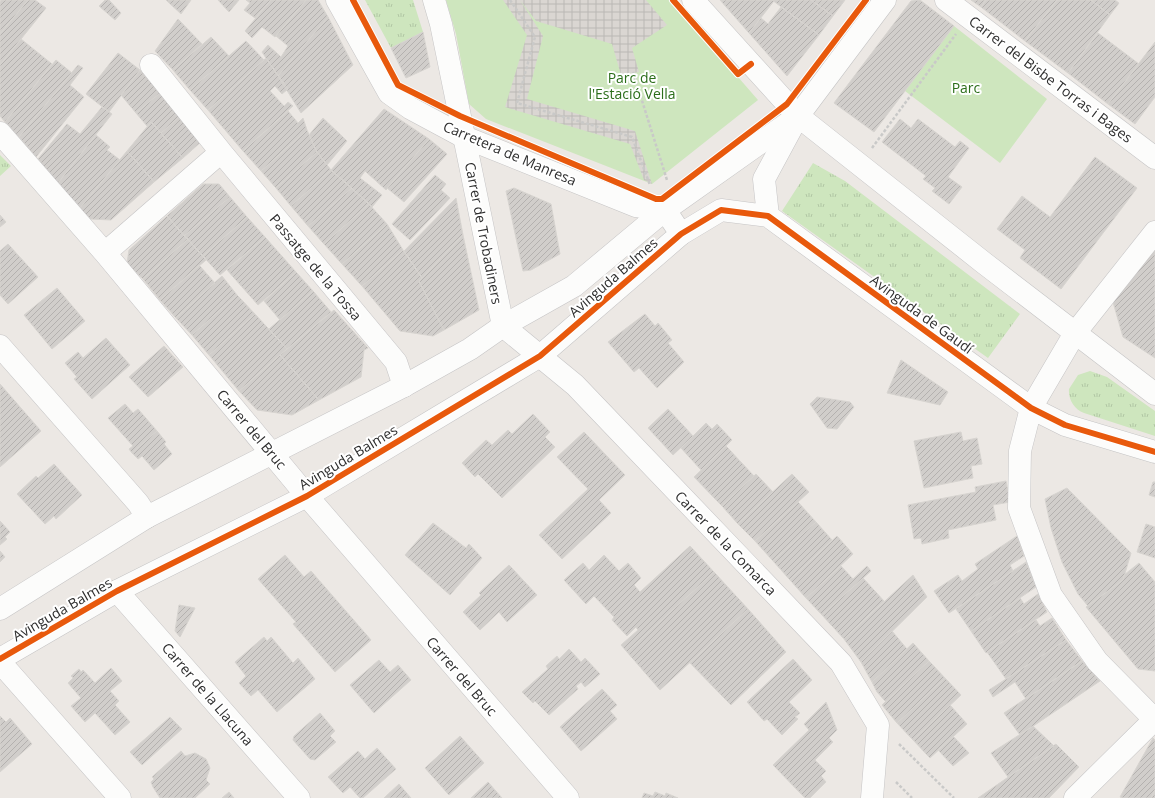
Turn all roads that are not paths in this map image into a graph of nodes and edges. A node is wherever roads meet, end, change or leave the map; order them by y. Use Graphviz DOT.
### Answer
graph roads {
  1 [pos="337,0"];
  2 [pos="434,0"];
  3 [pos="693,0"];
  4 [pos="885,0"];
  5 [pos="946,0"];
  6 [pos="151,65"];
  7 [pos="798,116"];
  8 [pos="0,133"];
  9 [pos="464,137"];
  10 [pos="221,152"];
  11 [pos="1155,158"];
  12 [pos="665,210"];
  13 [pos="768,216"];
  14 [pos="1155,232"];
  15 [pos="681,234"];
  16 [pos="105,253"];
  17 [pos="503,326"];
  18 [pos="1075,333"];
  19 [pos="0,346"];
  20 [pos="540,356"];
  21 [pos="404,386"];
  22 [pos="1155,394"];
  23 [pos="1031,408"];
  24 [pos="1155,452"];
  25 [pos="273,454"];
  26 [pos="307,496"];
  27 [pos="147,517"];
  28 [pos="117,591"];
  29 [pos="0,609"];
  30 [pos="0,661"];
  31 [pos="1155,720"];
  32 [pos="120,798"];
  33 [pos="299,798"];
  34 [pos="568,798"];
  35 [pos="872,798"];
  36 [pos="1075,798"];
  1 -- 9 [label="street, Carretera de Manresa"];
  2 -- 9 [label="street, Carrer de Trobadiners"];
  3 -- 7 [label="street"];
  4 -- 7 [label="street, Avinguda Balmes"];
  5 -- 11 [label="street, Carrer del Bisbe Torras i Bages"];
  6 -- 10 [label="street, Passatge de la Tossa"];
  7 -- 12 [label="street, Avinguda Balmes"];
  7 -- 13 [label="street, Avinguda Balmes"];
  7 -- 18 [label="street"];
  8 -- 16 [label="street, Carrer del Bruc"];
  9 -- 12 [label="street, Carretera de Manresa"];
  9 -- 17 [label="street, Carrer de Trobadiners"];
  10 -- 16 [label="street"];
  10 -- 21 [label="street, Passatge de la Tossa"];
  12 -- 15 [label="street"];
  12 -- 17 [label="street, Avinguda Balmes"];
  13 -- 15 [label="street, Avinguda de Gaudí"];
  13 -- 23 [label="street, Avinguda de Gaudí"];
  14 -- 18 [label="street"];
  15 -- 20 [label="street, Avinguda Balmes"];
  16 -- 25 [label="street, Carrer del Bruc"];
  17 -- 20 [label="street, Carrer de la Comarca"];
  17 -- 21 [label="street, Avinguda Balmes"];
  18 -- 22 [label="street"];
  18 -- 23 [label="street"];
  19 -- 27 [label="street"];
  20 -- 26 [label="street, Avinguda Balmes"];
  20 -- 35 [label="street, Carrer de la Comarca"];
  21 -- 25 [label="street, Avinguda Balmes"];
  23 -- 24 [label="street, Avinguda de Gaudí"];
  23 -- 31 [label="street"];
  25 -- 26 [label="street, Carrer del Bruc"];
  25 -- 27 [label="street, Avinguda Balmes"];
  26 -- 28 [label="street, Avinguda Balmes"];
  26 -- 34 [label="street, Carrer del Bruc"];
  27 -- 29 [label="street, Avinguda Balmes"];
  28 -- 30 [label="street, Avinguda Balmes"];
  28 -- 33 [label="street, Carrer de la Llacuna"];
  30 -- 32 [label="street"];
  31 -- 36 [label="street"];
}
